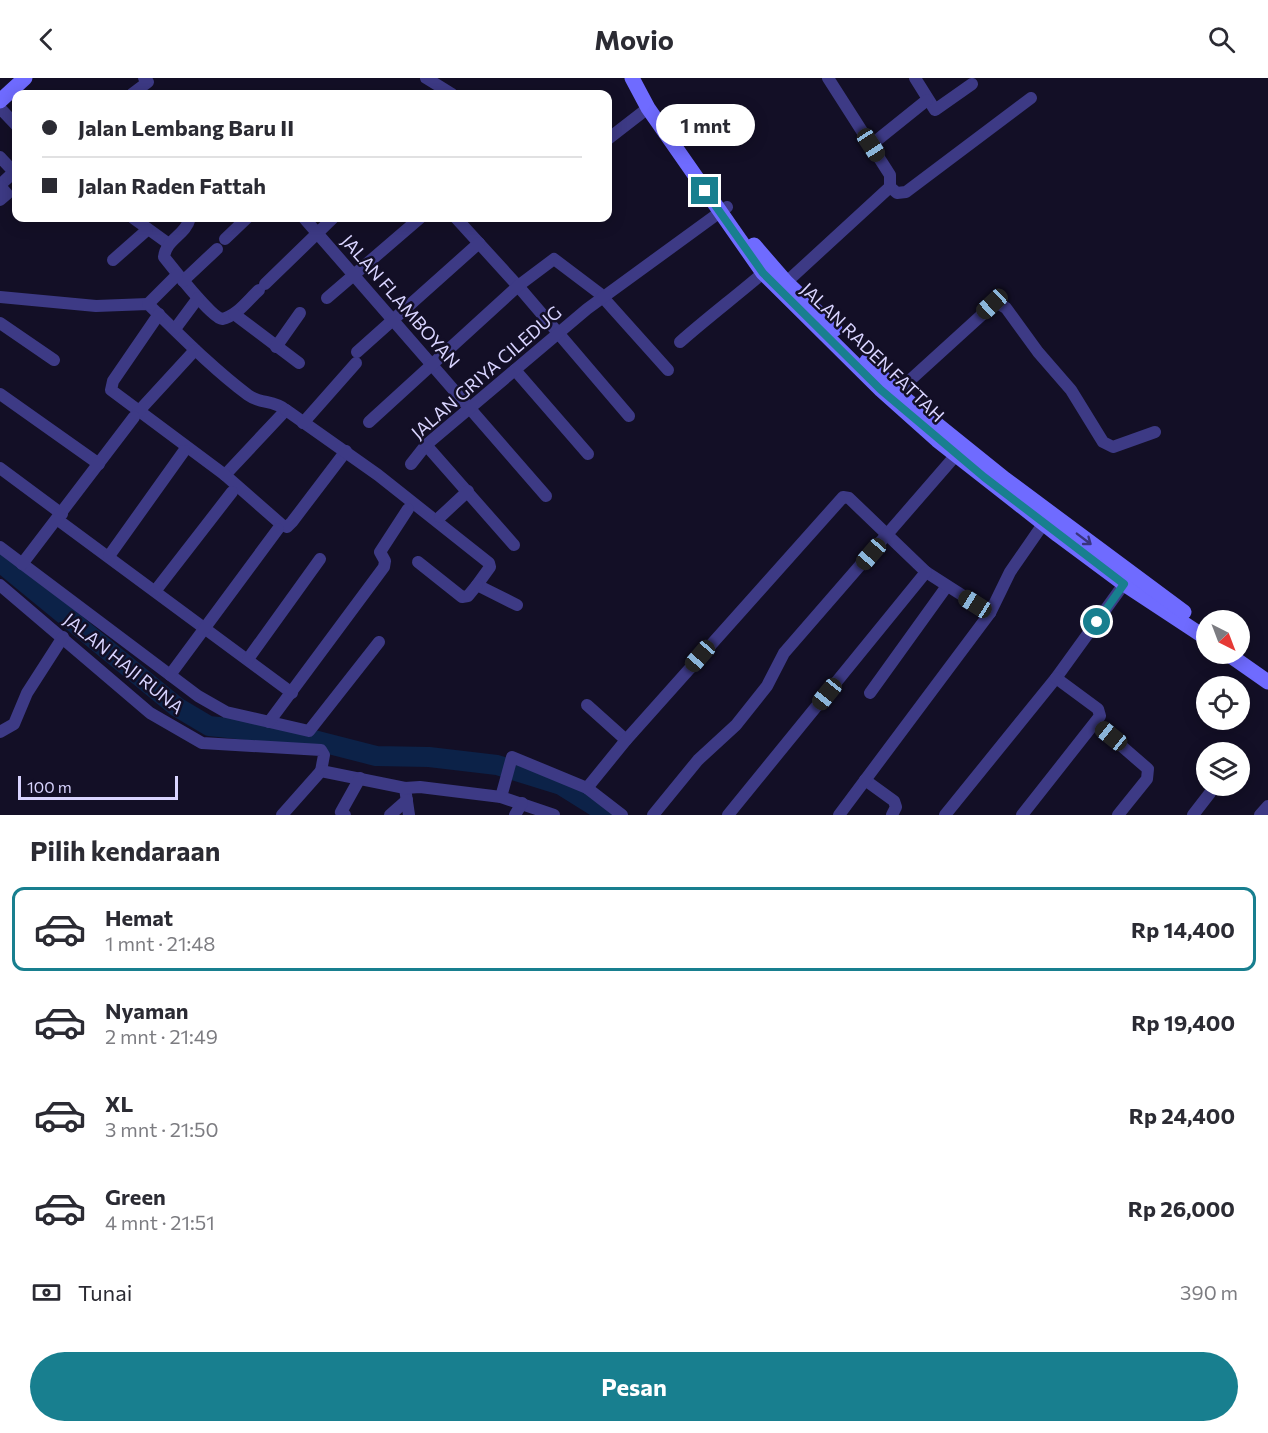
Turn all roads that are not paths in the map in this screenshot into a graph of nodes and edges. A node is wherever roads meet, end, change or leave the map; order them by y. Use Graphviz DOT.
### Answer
graph roads {
  1 [pos="25,78"];
  2 [pos="144,78"];
  3 [pos="426,78"];
  4 [pos="632,78"];
  5 [pos="643,78"];
  6 [pos="828,78"];
  7 [pos="915,78"];
  8 [pos="972,84"];
  9 [pos="137,90"];
  10 [pos="446,90"];
  11 [pos="1030,98"];
  12 [pos="927,100"];
  13 [pos="0,101"];
  14 [pos="0,108"];
  15 [pos="648,108"];
  16 [pos="12,121"];
  17 [pos="612,136"];
  18 [pos="871,145"];
  19 [pos="0,157"];
  20 [pos="12,169"];
  21 [pos="12,175"];
  22 [pos="0,186"];
  23 [pos="890,187"];
  24 [pos="0,200"];
  25 [pos="722,207"];
  26 [pos="138,222"];
  27 [pos="189,222"];
  28 [pos="243,222"];
  29 [pos="308,222"];
  30 [pos="328,222"];
  31 [pos="415,222"];
  32 [pos="460,222"];
  33 [pos="147,230"];
  34 [pos="317,232"];
  35 [pos="225,239"];
  36 [pos="479,243"];
  37 [pos="169,244"];
  38 [pos="217,249"];
  39 [pos="113,260"];
  40 [pos="763,273"];
  41 [pos="354,275"];
  42 [pos="180,278"];
  43 [pos="783,285"];
  44 [pos="518,286"];
  45 [pos="601,296"];
  46 [pos="0,297"];
  47 [pos="198,298"];
  48 [pos="327,298"];
  49 [pos="148,304"];
  50 [pos="300,313"];
  51 [pos="159,314"];
  52 [pos="234,314"];
  53 [pos="393,318"];
  54 [pos="0,322"];
  55 [pos="175,328"];
  56 [pos="558,334"];
  57 [pos="680,342"];
  58 [pos="276,347"];
  59 [pos="195,350"];
  60 [pos="54,360"];
  61 [pos="299,363"];
  62 [pos="433,364"];
  63 [pos="515,370"];
  64 [pos="668,370"];
  65 [pos="897,392"];
  66 [pos="0,394"];
  67 [pos="471,407"];
  68 [pos="286,410"];
  69 [pos="136,415"];
  70 [pos="629,416"];
  71 [pos="369,422"];
  72 [pos="303,423"];
  73 [pos="1155,432"];
  74 [pos="426,445"];
  75 [pos="184,451"];
  76 [pos="346,451"];
  77 [pos="588,454"];
  78 [pos="957,455"];
  79 [pos="99,464"];
  80 [pos="411,464"];
  81 [pos="0,468"];
  82 [pos="225,475"];
  83 [pos="468,491"];
  84 [pos="232,492"];
  85 [pos="546,496"];
  86 [pos="408,508"];
  87 [pos="60,517"];
  88 [pos="440,517"];
  89 [pos="1047,519"];
  90 [pos="278,529"];
  91 [pos="888,535"];
  92 [pos="514,545"];
  93 [pos="0,547"];
  94 [pos="109,556"];
  95 [pos="320,560"];
  96 [pos="418,562"];
  97 [pos="22,564"];
  98 [pos="926,572"];
  99 [pos="1124,584"];
  100 [pos="0,585"];
  101 [pos="477,585"];
  102 [pos="947,586"];
  103 [pos="156,590"];
  104 [pos="517,605"];
  105 [pos="990,613"];
  106 [pos="1196,620"];
  107 [pos="205,628"];
  108 [pos="1196,631"];
  109 [pos="63,637"];
  110 [pos="379,642"];
  111 [pos="1250,658"];
  112 [pos="248,659"];
  113 [pos="1242,664"];
  114 [pos="1268,670"];
  115 [pos="170,675"];
  116 [pos="1056,678"];
  117 [pos="1268,682"];
  118 [pos="292,693"];
  119 [pos="870,693"];
  120 [pos="587,705"];
  121 [pos="269,722"];
  122 [pos="1095,723"];
  123 [pos="0,732"];
  124 [pos="626,740"];
  125 [pos="321,771"];
  126 [pos="360,778"];
  127 [pos="865,780"];
  128 [pos="586,788"];
  129 [pos="406,794"];
  130 [pos="501,796"];
  131 [pos="1208,796"];
  132 [pos="522,803"];
  133 [pos="1268,806"];
  134 [pos="287,813"];
  135 [pos="345,815"];
  136 [pos="390,815"];
  137 [pos="409,815"];
  138 [pos="515,815"];
  139 [pos="554,815"];
  140 [pos="622,815"];
  141 [pos="653,815"];
  142 [pos="729,815"];
  143 [pos="839,815"];
  144 [pos="892,815"];
  145 [pos="945,815"];
  146 [pos="1022,815"];
  147 [pos="1118,815"];
  148 [pos="1193,815"];
  149 [pos="1260,815"];
  1 -- 13 [label="main road"];
  2 -- 9 [label="street"];
  3 -- 10 [label="street"];
  4 -- 15 [label="main road, JALAN RADEN FATTAH"];
  5 -- 25 [label="main road, JALAN RADEN FATTAH"];
  6 -- 18 [label="street"];
  7 -- 12 [label="street"];
  8 -- 12 [label="street"];
  11 -- 23 [label="street"];
  12 -- 18 [label="street"];
  14 -- 16 [label="street"];
  15 -- 17 [label="street"];
  15 -- 25 [label="main road, JALAN RADEN FATTAH"];
  18 -- 23 [label="street"];
  19 -- 20 [label="street"];
  21 -- 22 [label="street"];
  22 -- 24 [label="street"];
  23 -- 43 [label="street"];
  25 -- 40 [label="main road, JALAN RADEN FATTAH"];
  25 -- 43 [label="main road, JALAN RADEN FATTAH"];
  25 -- 45 [label="street, JALAN GRIYA CILEDUG"];
  26 -- 33 [label="street"];
  27 -- 37 [label="street"];
  28 -- 35 [label="street"];
  29 -- 34 [label="street, JALAN FLAMBOYAN"];
  30 -- 34 [label="street"];
  31 -- 41 [label="street"];
  32 -- 36 [label="street"];
  33 -- 37 [label="street"];
  33 -- 39 [label="street"];
  34 -- 41 [label="street, JALAN FLAMBOYAN"];
  34 -- 52 [label="street"];
  36 -- 44 [label="street"];
  36 -- 53 [label="street"];
  37 -- 42 [label="street"];
  38 -- 42 [label="street"];
  40 -- 43 [label="main road, JALAN RADEN FATTAH"];
  40 -- 57 [label="street"];
  41 -- 48 [label="street"];
  41 -- 53 [label="street, JALAN FLAMBOYAN"];
  42 -- 47 [label="street"];
  42 -- 49 [label="street"];
  43 -- 65 [label="main road, JALAN RADEN FATTAH"];
  43 -- 78 [label="main road, JALAN RADEN FATTAH"];
  44 -- 45 [label="street"];
  44 -- 56 [label="street"];
  44 -- 62 [label="street"];
  45 -- 56 [label="street, JALAN GRIYA CILEDUG"];
  45 -- 64 [label="street"];
  46 -- 49 [label="street"];
  47 -- 52 [label="street"];
  47 -- 55 [label="street"];
  49 -- 51 [label="street"];
  50 -- 58 [label="street"];
  51 -- 55 [label="street"];
  51 -- 69 [label="street"];
  52 -- 58 [label="street"];
  53 -- 62 [label="street, JALAN FLAMBOYAN"];
  53 -- 72 [label="street"];
  54 -- 60 [label="street"];
  55 -- 59 [label="street"];
  56 -- 63 [label="street, JALAN GRIYA CILEDUG"];
  56 -- 70 [label="street"];
  58 -- 61 [label="street"];
  59 -- 68 [label="street"];
  59 -- 69 [label="street"];
  62 -- 67 [label="street, JALAN FLAMBOYAN"];
  62 -- 71 [label="street"];
  63 -- 67 [label="street, JALAN GRIYA CILEDUG"];
  63 -- 77 [label="street"];
  65 -- 73 [label="street"];
  65 -- 89 [label="main road, JALAN RADEN FATTAH"];
  66 -- 79 [label="street"];
  67 -- 74 [label="street, JALAN GRIYA CILEDUG"];
  67 -- 85 [label="street, JALAN FLAMBOYAN"];
  68 -- 72 [label="street"];
  68 -- 82 [label="street"];
  69 -- 79 [label="street"];
  69 -- 82 [label="street"];
  72 -- 76 [label="street"];
  74 -- 80 [label="street, JALAN GRIYA CILEDUG"];
  74 -- 83 [label="street"];
  75 -- 94 [label="street"];
  76 -- 82 [label="street"];
  76 -- 101 [label="street"];
  78 -- 89 [label="main road, JALAN RADEN FATTAH"];
  78 -- 91 [label="street"];
  79 -- 87 [label="street"];
  81 -- 87 [label="street"];
  83 -- 88 [label="street"];
  83 -- 92 [label="street"];
  84 -- 103 [label="street"];
  86 -- 118 [label="street"];
  87 -- 94 [label="street"];
  87 -- 97 [label="street"];
  89 -- 99 [label="main road, JALAN RADEN FATTAH"];
  89 -- 105 [label="street"];
  89 -- 106 [label="main road, JALAN RADEN FATTAH, one-way"];
  90 -- 107 [label="street"];
  91 -- 98 [label="street"];
  91 -- 124 [label="street"];
  91 -- 141 [label="street"];
  93 -- 97 [label="street"];
  94 -- 103 [label="street"];
  95 -- 112 [label="street"];
  96 -- 101 [label="street"];
  97 -- 115 [label="street"];
  98 -- 102 [label="street"];
  98 -- 142 [label="street"];
  99 -- 108 [label="main road, JALAN RADEN FATTAH"];
  99 -- 116 [label="street"];
  100 -- 109 [label="street, JALAN HAJI RUNA"];
  101 -- 104 [label="street"];
  102 -- 105 [label="street"];
  102 -- 119 [label="street"];
  103 -- 107 [label="street"];
  105 -- 127 [label="street"];
  107 -- 112 [label="street"];
  107 -- 115 [label="street"];
  109 -- 123 [label="street"];
  109 -- 125 [label="street, JALAN HAJI RUNA"];
  110 -- 121 [label="street"];
  111 -- 114 [label="main road"];
  112 -- 118 [label="street"];
  113 -- 117 [label="main road"];
  115 -- 121 [label="street"];
  116 -- 122 [label="street"];
  116 -- 145 [label="street"];
  118 -- 121 [label="street"];
  120 -- 124 [label="street"];
  122 -- 146 [label="street"];
  122 -- 147 [label="street"];
  124 -- 128 [label="street"];
  125 -- 126 [label="street"];
  125 -- 134 [label="street"];
  126 -- 129 [label="street"];
  126 -- 135 [label="street"];
  127 -- 143 [label="street"];
  127 -- 144 [label="street"];
  128 -- 130 [label="street"];
  128 -- 140 [label="street"];
  129 -- 130 [label="street"];
  129 -- 136 [label="street"];
  129 -- 137 [label="street"];
  130 -- 132 [label="street"];
  131 -- 148 [label="street"];
  132 -- 138 [label="street"];
  132 -- 139 [label="street"];
  133 -- 149 [label="street"];
}
